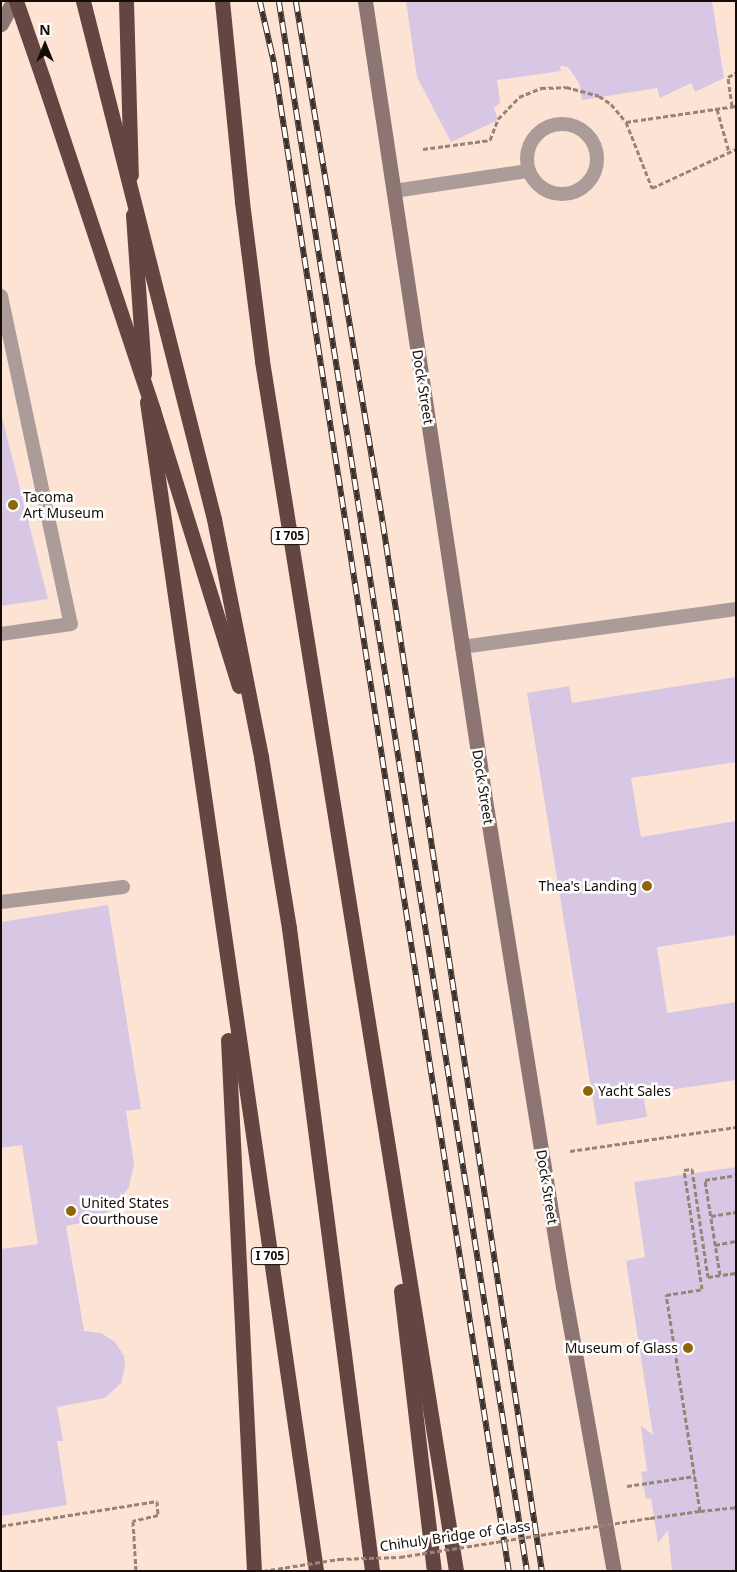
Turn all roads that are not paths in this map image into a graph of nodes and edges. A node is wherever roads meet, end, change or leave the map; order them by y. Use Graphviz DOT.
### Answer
graph roads {
  1 [pos="14,1"];
  2 [pos="83,1"];
  3 [pos="126,1"];
  4 [pos="222,1"];
  5 [pos="366,1"];
  6 [pos="1,24"];
  7 [pos="528,171"];
  8 [pos="394,191"];
  9 [pos="1,296"];
  10 [pos="736,609"];
  11 [pos="1,634"];
  12 [pos="462,647"];
  13 [pos="261,757"];
  14 [pos="123,887"];
  15 [pos="1,902"];
  16 [pos="222,941"];
  17 [pos="374,1069"];
  18 [pos="254,1571"];
  19 [pos="316,1571"];
  20 [pos="372,1571"];
  21 [pos="434,1571"];
  22 [pos="456,1571"];
  23 [pos="614,1571"];
  1 -- 6 [label="street"];
  1 -- 13 [label="highway, bridge"];
  2 -- 13 [label="highway, bridge"];
  3 -- 16 [label="highway, I 705"];
  4 -- 17 [label="highway, I 705"];
  5 -- 8 [label="street, Dock Street"];
  7 -- 7 [label="lane"];
  7 -- 8 [label="lane"];
  8 -- 12 [label="street, Dock Street"];
  9 -- 11 [label="lane"];
  10 -- 12 [label="lane"];
  12 -- 23 [label="street, Dock Street"];
  13 -- 20 [label="highway"];
  14 -- 15 [label="lane"];
  16 -- 18 [label="highway"];
  16 -- 19 [label="highway, I 705"];
  17 -- 21 [label="highway, I 705"];
  17 -- 22 [label="highway"];
}
